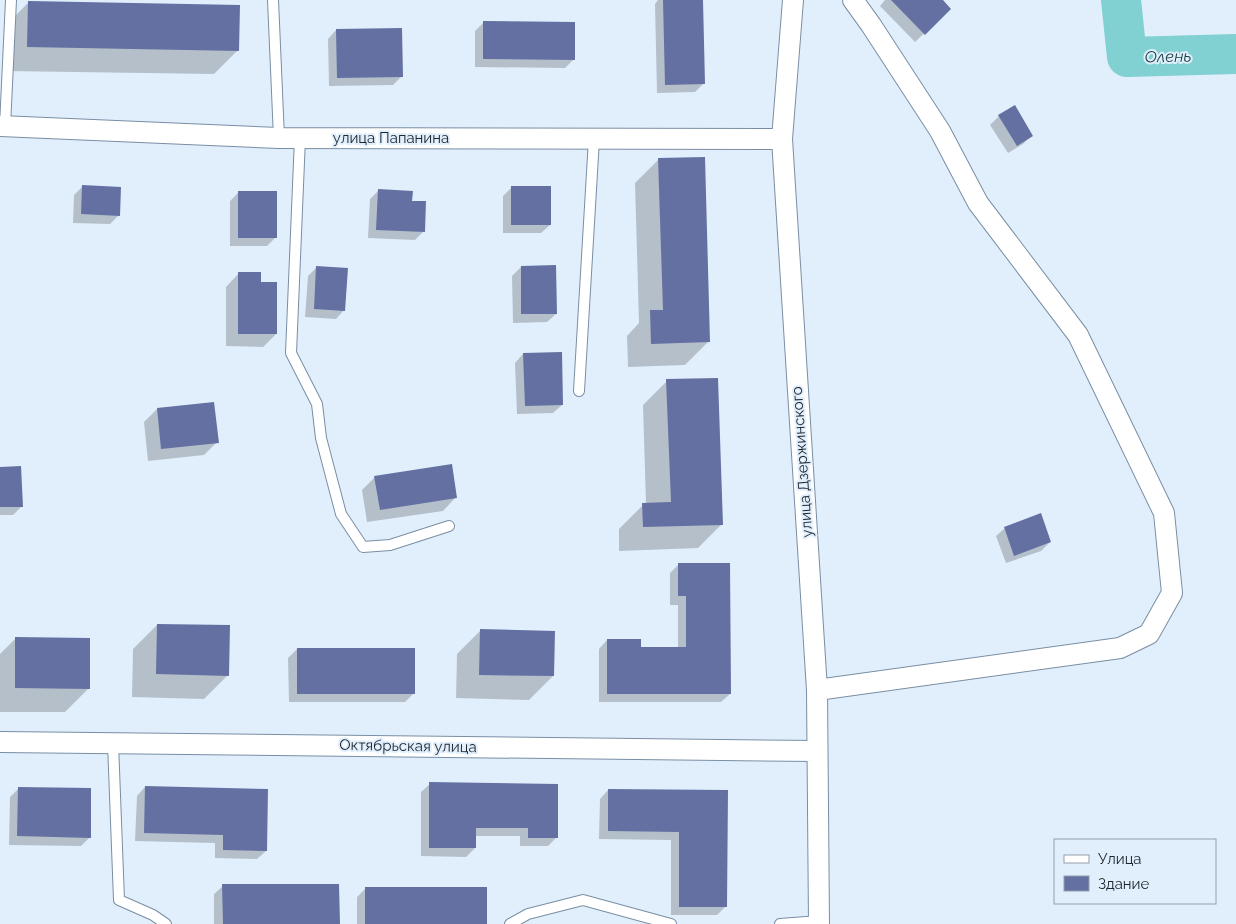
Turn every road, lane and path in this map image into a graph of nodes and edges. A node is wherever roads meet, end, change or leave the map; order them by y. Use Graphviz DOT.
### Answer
graph roads {
  1 [pos="11,0"];
  2 [pos="274,0"];
  3 [pos="793,0"];
  4 [pos="854,0"];
  5 [pos="2,126"];
  6 [pos="279,138"];
  7 [pos="300,138"];
  8 [pos="594,139"];
  9 [pos="782,139"];
  10 [pos="579,391"];
  11 [pos="449,526"];
  12 [pos="817,690"];
  13 [pos="0,742"];
  14 [pos="113,743"];
  15 [pos="816,751"];
  16 [pos="819,922"];
  17 [pos="166,924"];
  18 [pos="510,924"];
  19 [pos="671,924"];
  20 [pos="780,924"];
  1 -- 5 [label="lane"];
  2 -- 6 [label="lane"];
  3 -- 9 [label="street, улица Дзержинского"];
  4 -- 12 [label="street"];
  5 -- 6 [label="street, улица Папанина"];
  6 -- 7 [label="street, улица Папанина"];
  7 -- 8 [label="street, улица Папанина"];
  7 -- 11 [label="lane"];
  8 -- 9 [label="street, улица Папанина"];
  8 -- 10 [label="lane"];
  9 -- 12 [label="street, улица Дзержинского"];
  12 -- 15 [label="street, улица Дзержинского"];
  13 -- 14 [label="street, Октябрьская улица"];
  14 -- 15 [label="street, Октябрьская улица"];
  14 -- 17 [label="lane"];
  15 -- 16 [label="street, улица Дзержинского"];
  16 -- 20 [label="lane"];
  18 -- 19 [label="lane"];
}
